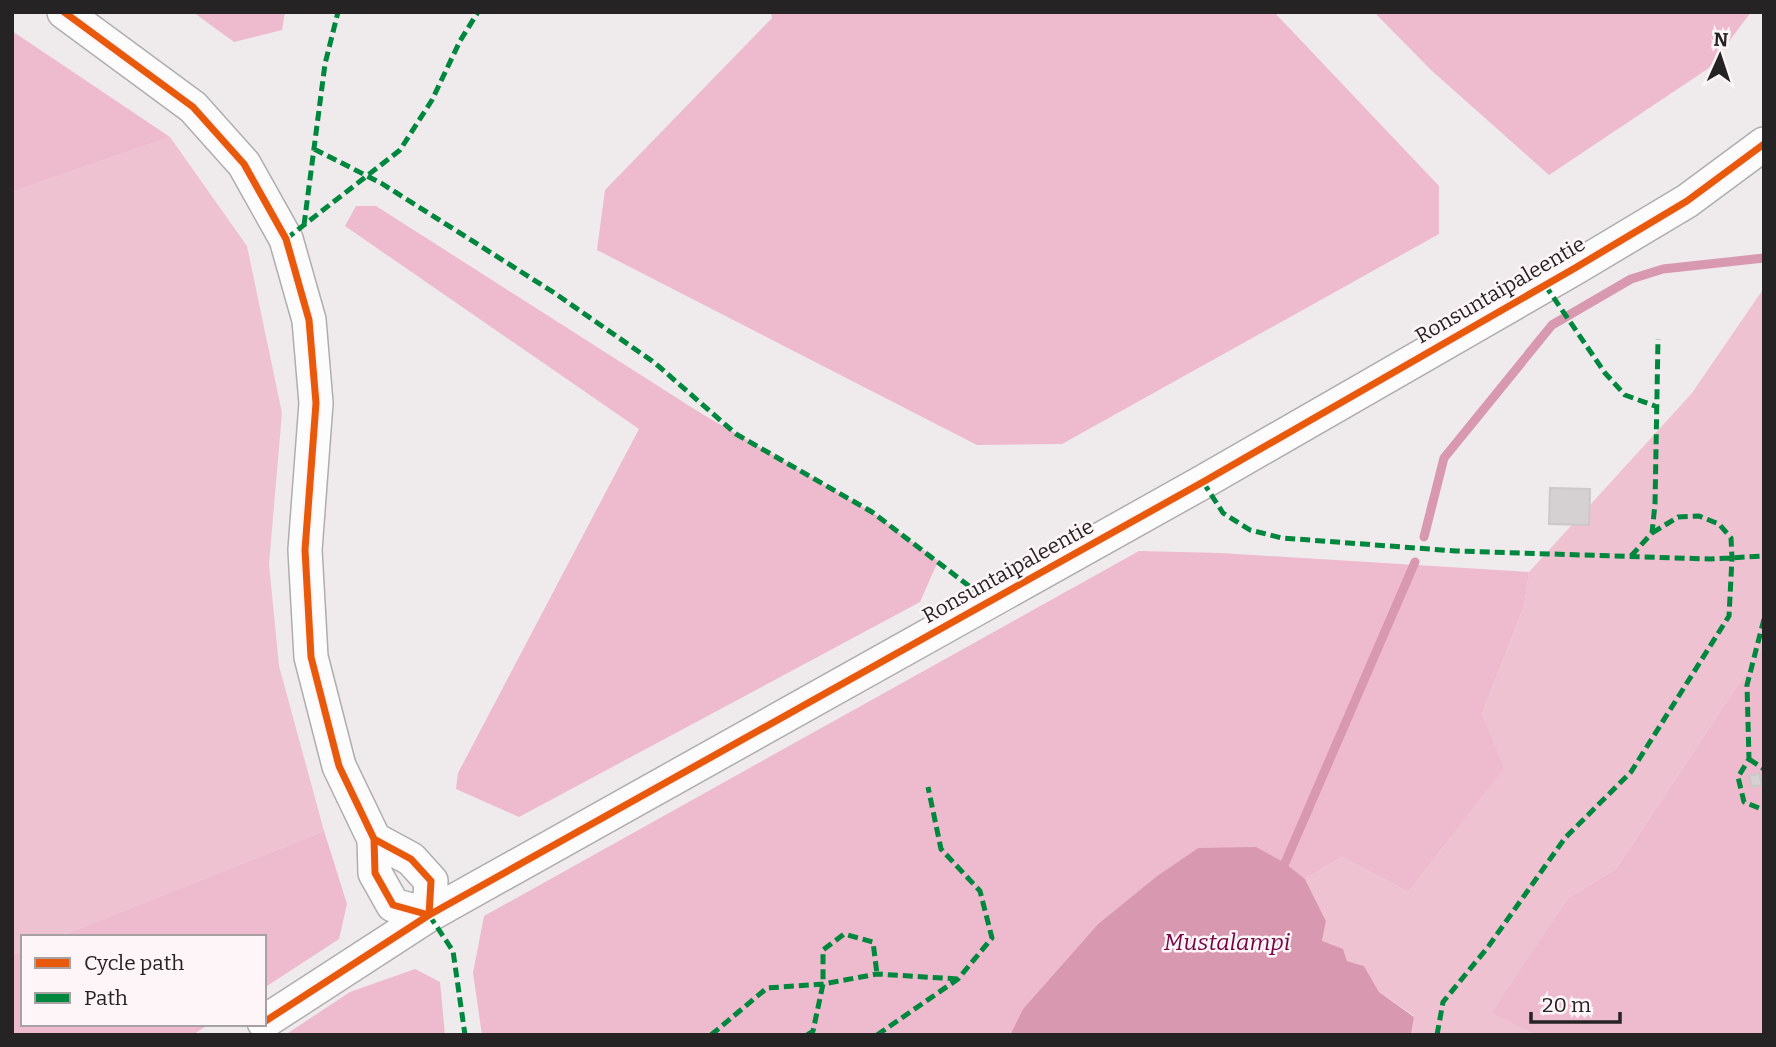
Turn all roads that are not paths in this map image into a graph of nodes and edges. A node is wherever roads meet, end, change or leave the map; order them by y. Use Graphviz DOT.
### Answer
graph roads {
  1 [pos="64,12"];
  2 [pos="1764,144"];
  3 [pos="429,915"];
  4 [pos="266,1020"];
  1 -- 3 [label="street"];
  2 -- 3 [label="street, Ronsuntaipaleentie"];
  3 -- 4 [label="street, Ronsuntaipaleentie"];
}
